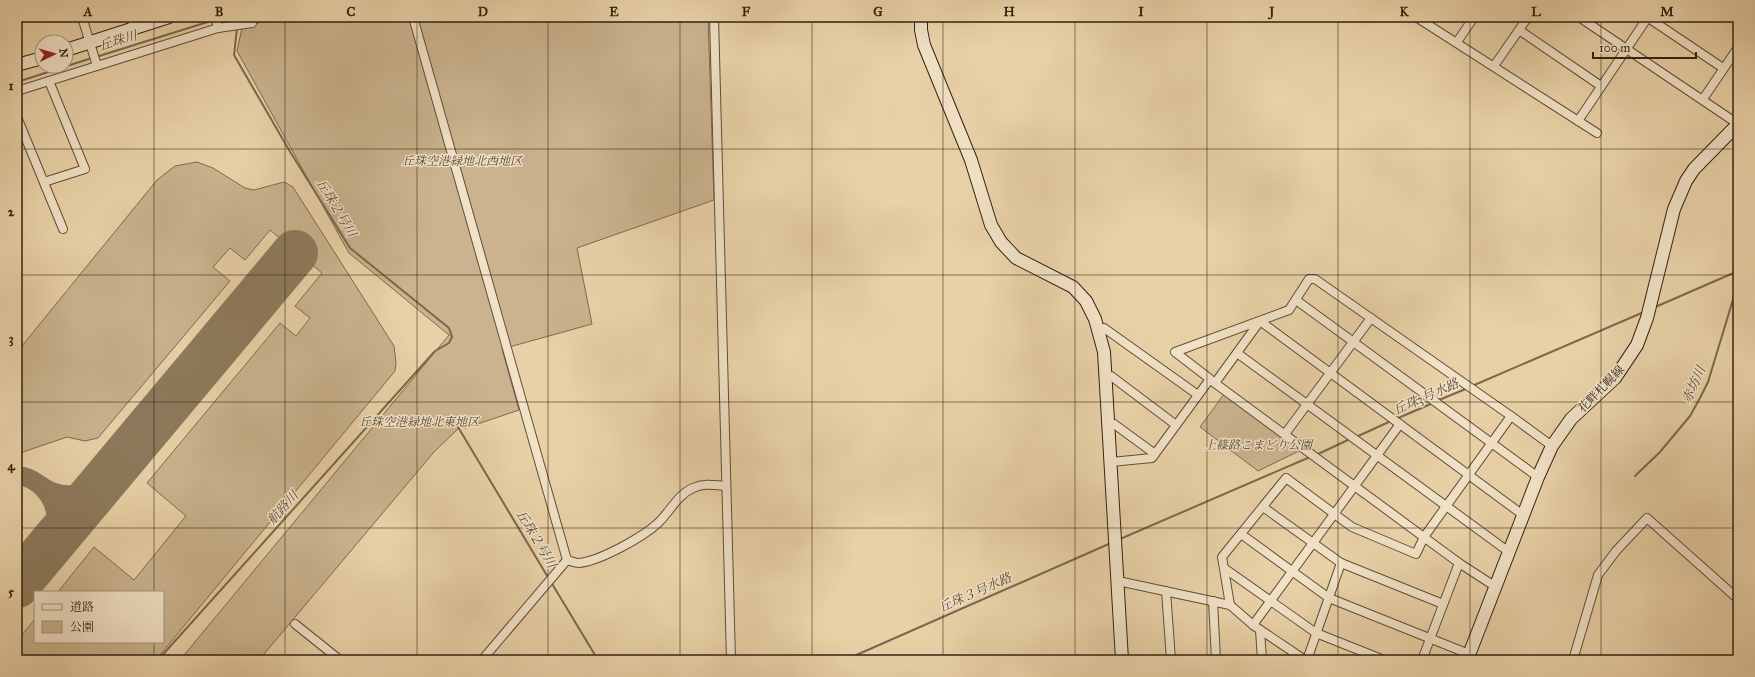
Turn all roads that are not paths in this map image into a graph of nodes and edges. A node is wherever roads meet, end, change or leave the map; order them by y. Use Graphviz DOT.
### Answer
graph roads {
  1 [pos="82,17"];
  2 [pos="169,17"];
  3 [pos="413,17"];
  4 [pos="714,17"];
  5 [pos="921,17"];
  6 [pos="1418,17"];
  7 [pos="1474,17"];
  8 [pos="1528,17"];
  9 [pos="1579,17"];
  10 [pos="1647,17"];
  11 [pos="135,21"];
  12 [pos="217,23"];
  13 [pos="248,23"];
  14 [pos="1519,30"];
  15 [pos="1457,42"];
  16 [pos="74,45"];
  17 [pos="1626,48"];
  18 [pos="1736,49"];
  19 [pos="74,51"];
  20 [pos="34,52"];
  21 [pos="93,52"];
  22 [pos="17,57"];
  23 [pos="34,60"];
  24 [pos="17,65"];
  25 [pos="1494,66"];
  26 [pos="1723,68"];
  27 [pos="49,82"];
  28 [pos="1601,86"];
  29 [pos="17,91"];
  30 [pos="1702,99"];
  31 [pos="17,117"];
  32 [pos="1578,121"];
  33 [pos="1738,124"];
  34 [pos="1597,133"];
  35 [pos="44,182"];
  36 [pos="63,229"];
  37 [pos="1296,300"];
  38 [pos="1371,318"];
  39 [pos="1260,321"];
  40 [pos="1098,329"];
  41 [pos="1352,342"];
  42 [pos="1237,353"];
  43 [pos="1330,373"];
  44 [pos="1105,376"];
  45 [pos="1213,381"];
  46 [pos="1198,395"];
  47 [pos="1306,404"];
  48 [pos="1511,416"];
  49 [pos="1396,421"];
  50 [pos="1108,424"];
  51 [pos="1176,425"];
  52 [pos="1285,434"];
  53 [pos="1491,444"];
  54 [pos="1552,446"];
  55 [pos="1155,454"];
  56 [pos="1376,456"];
  57 [pos="1111,462"];
  58 [pos="1468,474"];
  59 [pos="1538,477"];
  60 [pos="726,486"];
  61 [pos="1354,486"];
  62 [pos="1263,507"];
  63 [pos="1446,507"];
  64 [pos="1334,514"];
  65 [pos="1523,515"];
  66 [pos="1241,534"];
  67 [pos="1424,537"];
  68 [pos="1313,543"];
  69 [pos="1509,552"];
  70 [pos="567,560"];
  71 [pos="1341,563"];
  72 [pos="1459,563"];
  73 [pos="1224,568"];
  74 [pos="1291,572"];
  75 [pos="1118,581"];
  76 [pos="1496,587"];
  77 [pos="1166,591"];
  78 [pos="1329,598"];
  79 [pos="1738,599"];
  80 [pos="1213,601"];
  81 [pos="1270,601"];
  82 [pos="1444,604"];
  83 [pos="1230,605"];
  84 [pos="295,624"];
  85 [pos="1253,625"];
  86 [pos="1260,630"];
  87 [pos="1316,633"];
  88 [pos="1430,638"];
  89 [pos="1468,657"];
  90 [pos="340,660"];
  91 [pos="482,660"];
  92 [pos="731,660"];
  93 [pos="1122,660"];
  94 [pos="1171,660"];
  95 [pos="1216,660"];
  96 [pos="1262,660"];
  97 [pos="1306,660"];
  98 [pos="1384,660"];
  99 [pos="1422,660"];
  100 [pos="1573,660"];
  1 -- 21 [label="street"];
  2 -- 11 [label="street"];
  3 -- 70 [label="street"];
  4 -- 60 [label="street"];
  5 -- 40 [label="street"];
  6 -- 15 [label="street"];
  7 -- 15 [label="street"];
  8 -- 14 [label="street"];
  9 -- 17 [label="street"];
  10 -- 17 [label="street"];
  10 -- 26 [label="street"];
  11 -- 21 [label="street"];
  12 -- 13 [label="street"];
  12 -- 21 [label="street"];
  14 -- 25 [label="street"];
  14 -- 28 [label="street"];
  15 -- 25 [label="street"];
  16 -- 21 [label="street"];
  17 -- 28 [label="street"];
  17 -- 30 [label="street"];
  18 -- 26 [label="street"];
  19 -- 21 [label="street"];
  20 -- 22 [label="street"];
  21 -- 27 [label="street"];
  23 -- 24 [label="street"];
  25 -- 32 [label="street"];
  26 -- 30 [label="street"];
  27 -- 29 [label="street"];
  27 -- 35 [label="street"];
  28 -- 32 [label="street"];
  30 -- 33 [label="street"];
  31 -- 35 [label="street"];
  32 -- 34 [label="street"];
  33 -- 54 [label="street, 花畔札幌線"];
  35 -- 36 [label="street"];
  37 -- 38 [label="street"];
  37 -- 39 [label="street"];
  37 -- 41 [label="street"];
  38 -- 41 [label="street"];
  38 -- 48 [label="street"];
  39 -- 42 [label="street"];
  39 -- 43 [label="street"];
  39 -- 45 [label="street"];
  40 -- 44 [label="street"];
  40 -- 46 [label="street"];
  41 -- 43 [label="street"];
  41 -- 53 [label="street"];
  42 -- 45 [label="street"];
  42 -- 47 [label="street"];
  43 -- 47 [label="street"];
  43 -- 49 [label="street"];
  44 -- 50 [label="street"];
  44 -- 51 [label="street"];
  45 -- 46 [label="street"];
  45 -- 52 [label="street"];
  46 -- 51 [label="street"];
  47 -- 52 [label="street"];
  47 -- 56 [label="street"];
  48 -- 53 [label="street"];
  48 -- 54 [label="street"];
  49 -- 56 [label="street"];
  49 -- 58 [label="street"];
  50 -- 55 [label="street"];
  50 -- 57 [label="street"];
  51 -- 55 [label="street"];
  52 -- 61 [label="street"];
  53 -- 58 [label="street"];
  53 -- 59 [label="street"];
  54 -- 59 [label="street, 花畔札幌線"];
  55 -- 57 [label="street"];
  56 -- 61 [label="street"];
  56 -- 63 [label="street"];
  57 -- 75 [label="street"];
  58 -- 63 [label="street"];
  58 -- 65 [label="street"];
  59 -- 65 [label="street, 花畔札幌線"];
  60 -- 70 [label="street"];
  60 -- 92 [label="street"];
  61 -- 64 [label="street"];
  61 -- 67 [label="street"];
  62 -- 64 [label="street"];
  62 -- 66 [label="street"];
  62 -- 68 [label="street"];
  63 -- 67 [label="street"];
  63 -- 69 [label="street"];
  64 -- 67 [label="street"];
  64 -- 68 [label="street"];
  65 -- 69 [label="street, 花畔札幌線"];
  66 -- 73 [label="street"];
  66 -- 74 [label="street"];
  67 -- 72 [label="street"];
  68 -- 71 [label="street"];
  68 -- 74 [label="street"];
  69 -- 76 [label="street, 花畔札幌線"];
  70 -- 91 [label="street"];
  71 -- 78 [label="street"];
  71 -- 82 [label="street"];
  72 -- 76 [label="street"];
  72 -- 82 [label="street"];
  73 -- 81 [label="street"];
  73 -- 83 [label="street"];
  74 -- 78 [label="street"];
  74 -- 81 [label="street"];
  75 -- 77 [label="street"];
  75 -- 93 [label="street"];
  76 -- 89 [label="street, 花畔札幌線"];
  77 -- 80 [label="street"];
  77 -- 94 [label="street"];
  78 -- 87 [label="street"];
  78 -- 88 [label="street"];
  79 -- 100 [label="street"];
  80 -- 83 [label="street"];
  80 -- 95 [label="street"];
  81 -- 85 [label="street"];
  81 -- 87 [label="street"];
  82 -- 88 [label="street"];
  83 -- 85 [label="street"];
  84 -- 90 [label="street"];
  85 -- 86 [label="street"];
  86 -- 96 [label="street"];
  86 -- 97 [label="street"];
  87 -- 97 [label="street"];
  87 -- 98 [label="street"];
  88 -- 89 [label="street"];
  88 -- 99 [label="street"];
}
